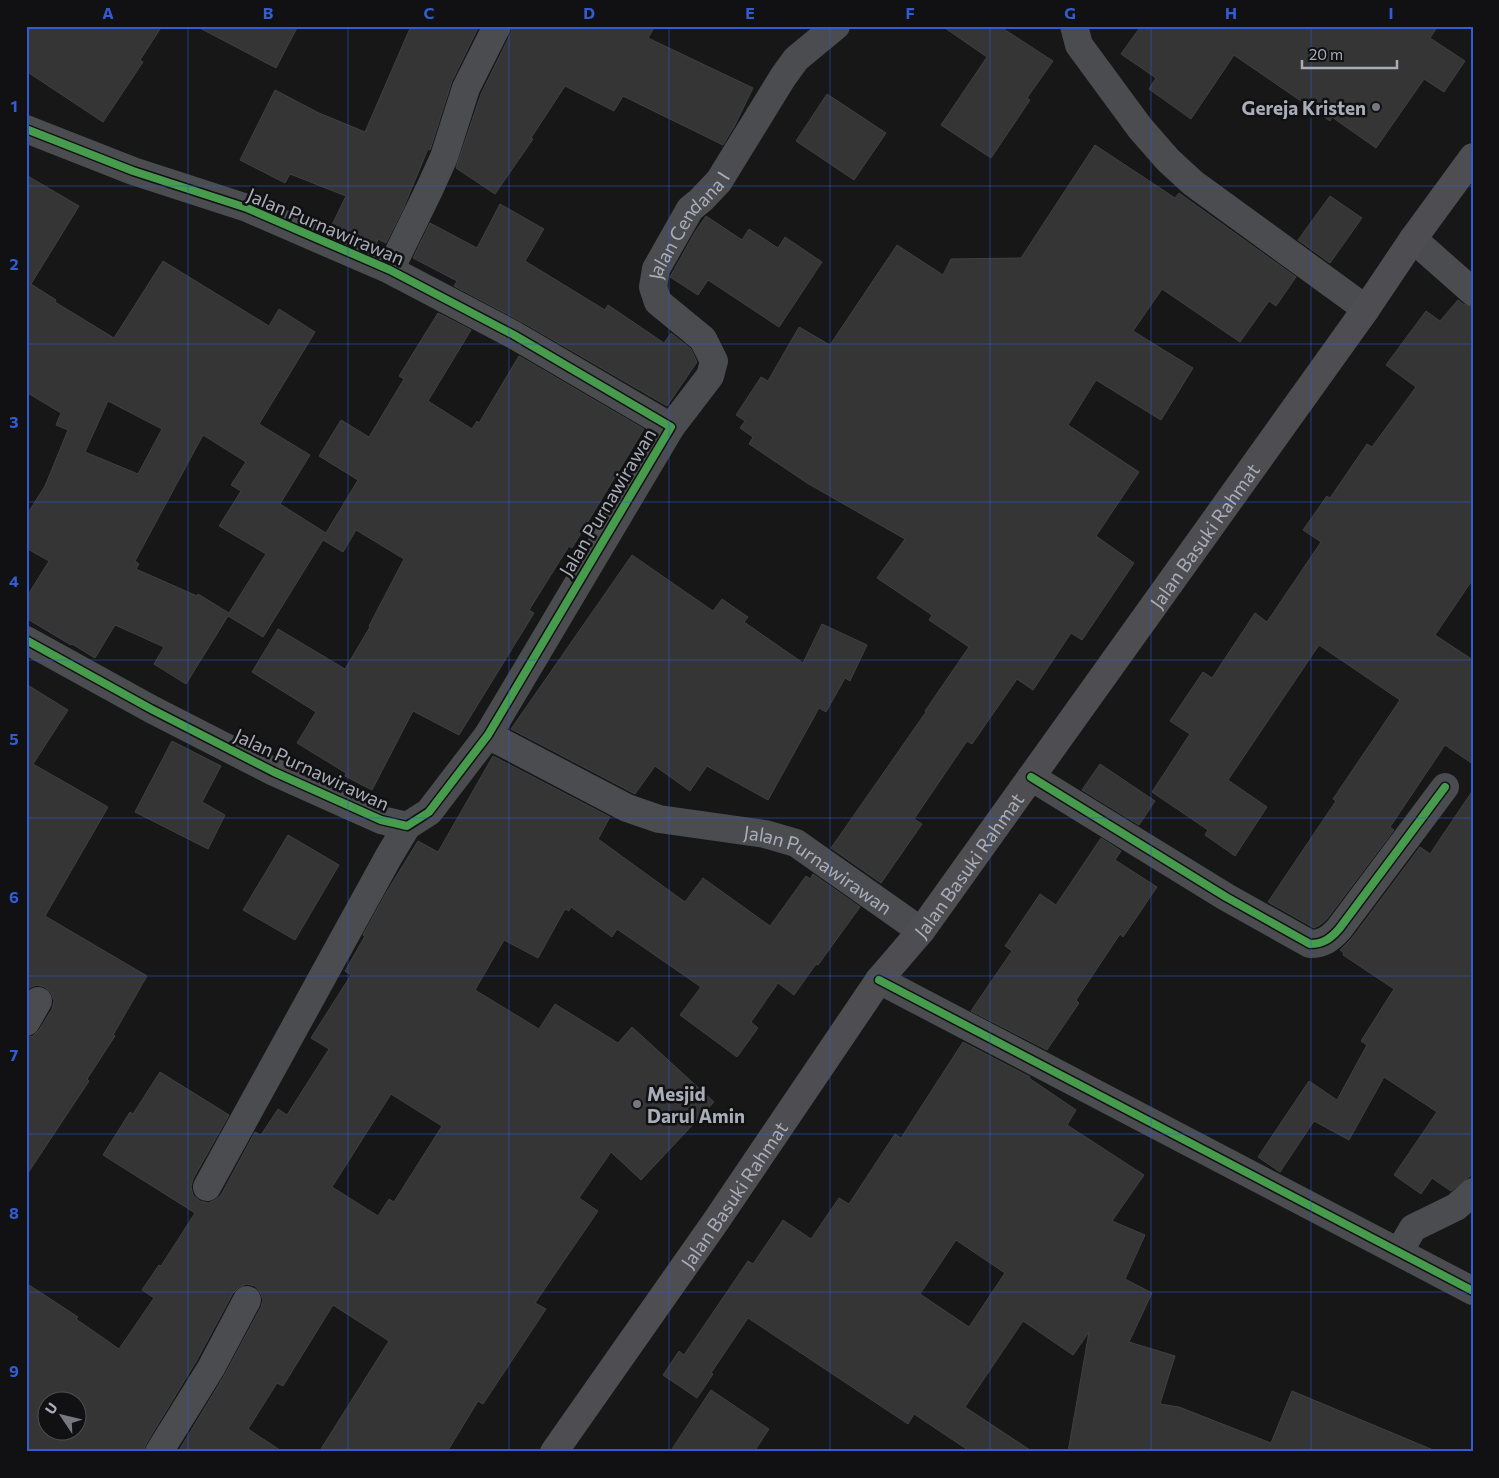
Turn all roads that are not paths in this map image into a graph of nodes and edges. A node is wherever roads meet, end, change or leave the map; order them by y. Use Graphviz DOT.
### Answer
graph roads {
  1 [pos="497,26"];
  2 [pos="836,26"];
  3 [pos="1074,26"];
  4 [pos="26,129"];
  5 [pos="1473,157"];
  6 [pos="1413,239"];
  7 [pos="390,270"];
  8 [pos="1473,292"];
  9 [pos="1366,309"];
  10 [pos="671,427"];
  11 [pos="26,640"];
  12 [pos="488,735"];
  13 [pos="1031,777"];
  14 [pos="1445,787"];
  15 [pos="407,826"];
  16 [pos="922,931"];
  17 [pos="879,980"];
  18 [pos="207,1187"];
  19 [pos="1473,1192"];
  20 [pos="1399,1252"];
  21 [pos="1473,1291"];
  22 [pos="246,1300"];
  23 [pos="159,1452"];
  24 [pos="554,1452"];
  1 -- 7 [label="street"];
  2 -- 10 [label="street, Jalan Cendana I"];
  3 -- 9 [label="street"];
  4 -- 7 [label="street, Jalan Purnawirawan"];
  5 -- 6 [label="highway, Jalan Basuki Rahmat"];
  6 -- 8 [label="street"];
  6 -- 9 [label="highway, Jalan Basuki Rahmat"];
  7 -- 10 [label="street, Jalan Purnawirawan"];
  9 -- 13 [label="highway, Jalan Basuki Rahmat"];
  10 -- 12 [label="street, Jalan Purnawirawan"];
  11 -- 15 [label="street, Jalan Purnawirawan"];
  12 -- 15 [label="street, Jalan Purnawirawan"];
  12 -- 16 [label="street, Jalan Purnawirawan"];
  13 -- 14 [label="street"];
  13 -- 16 [label="highway, Jalan Basuki Rahmat"];
  15 -- 18 [label="street"];
  16 -- 17 [label="highway, Jalan Basuki Rahmat"];
  17 -- 20 [label="street"];
  17 -- 24 [label="highway, Jalan Basuki Rahmat"];
  19 -- 20 [label="street"];
  20 -- 21 [label="street"];
  22 -- 23 [label="street"];
}
